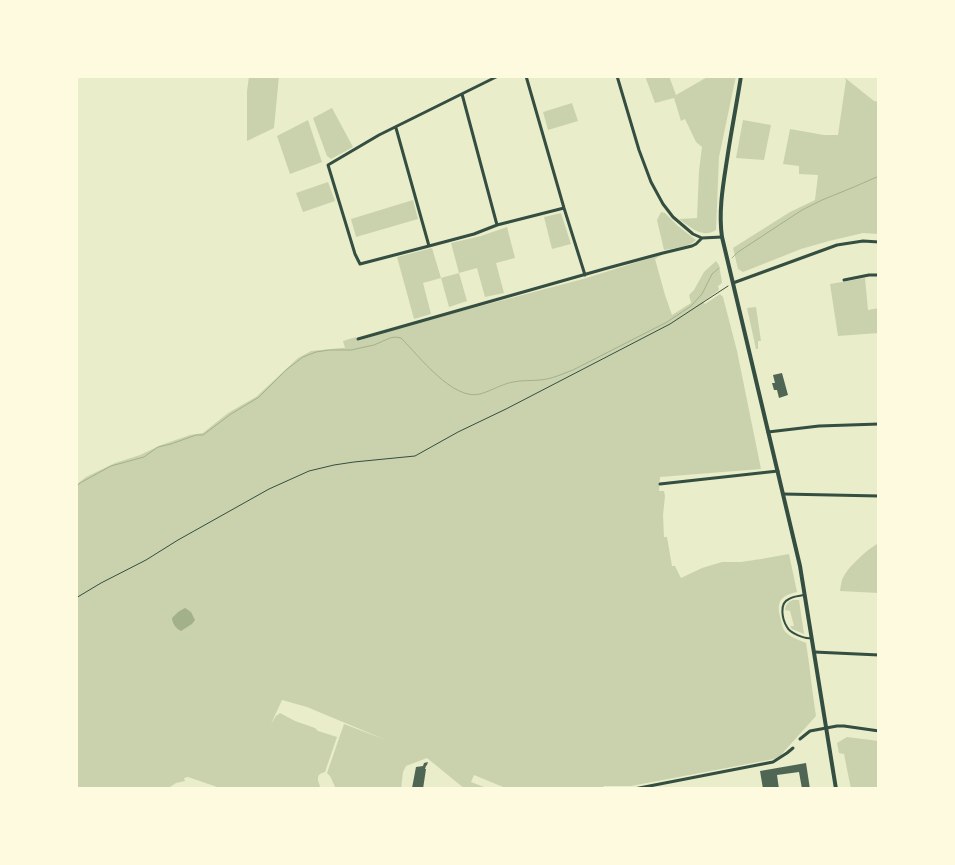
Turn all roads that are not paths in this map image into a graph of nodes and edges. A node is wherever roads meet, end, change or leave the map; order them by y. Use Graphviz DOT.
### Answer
graph roads {
  1 [pos="498,76"];
  2 [pos="526,76"];
  3 [pos="617,76"];
  4 [pos="741,76"];
  5 [pos="462,94"];
  6 [pos="396,128"];
  7 [pos="564,208"];
  8 [pos="497,225"];
  9 [pos="722,237"];
  10 [pos="702,238"];
  11 [pos="879,242"];
  12 [pos="429,246"];
  13 [pos="585,274"];
  14 [pos="879,275"];
  15 [pos="844,280"];
  16 [pos="733,283"];
  17 [pos="358,339"];
  18 [pos="879,424"];
  19 [pos="768,432"];
  20 [pos="778,471"];
  21 [pos="660,484"];
  22 [pos="785,494"];
  23 [pos="879,496"];
  24 [pos="804,596"];
  25 [pos="811,638"];
  26 [pos="814,652"];
  27 [pos="879,655"];
  28 [pos="826,728"];
  29 [pos="879,731"];
  30 [pos="800,739"];
  31 [pos="793,748"];
  32 [pos="634,789"];
  33 [pos="836,789"];
  1 -- 5 [label="street"];
  2 -- 7 [label="street"];
  3 -- 10 [label="street"];
  4 -- 9 [label="street"];
  5 -- 6 [label="street"];
  5 -- 8 [label="street"];
  6 -- 12 [label="street"];
  6 -- 12 [label="street"];
  7 -- 8 [label="street"];
  7 -- 13 [label="street"];
  8 -- 12 [label="street"];
  9 -- 10 [label="street"];
  9 -- 16 [label="street"];
  10 -- 13 [label="street"];
  11 -- 16 [label="street"];
  13 -- 17 [label="street"];
  14 -- 15 [label="street"];
  16 -- 19 [label="street"];
  18 -- 19 [label="street"];
  19 -- 20 [label="street"];
  20 -- 21 [label="street"];
  20 -- 22 [label="street"];
  22 -- 23 [label="street"];
  22 -- 24 [label="street"];
  24 -- 25 [label="street"];
  24 -- 25 [label="lane"];
  25 -- 26 [label="street"];
  26 -- 27 [label="street"];
  26 -- 28 [label="street"];
  28 -- 29 [label="street"];
  28 -- 30 [label="street"];
  28 -- 33 [label="street"];
  31 -- 32 [label="street"];
}
